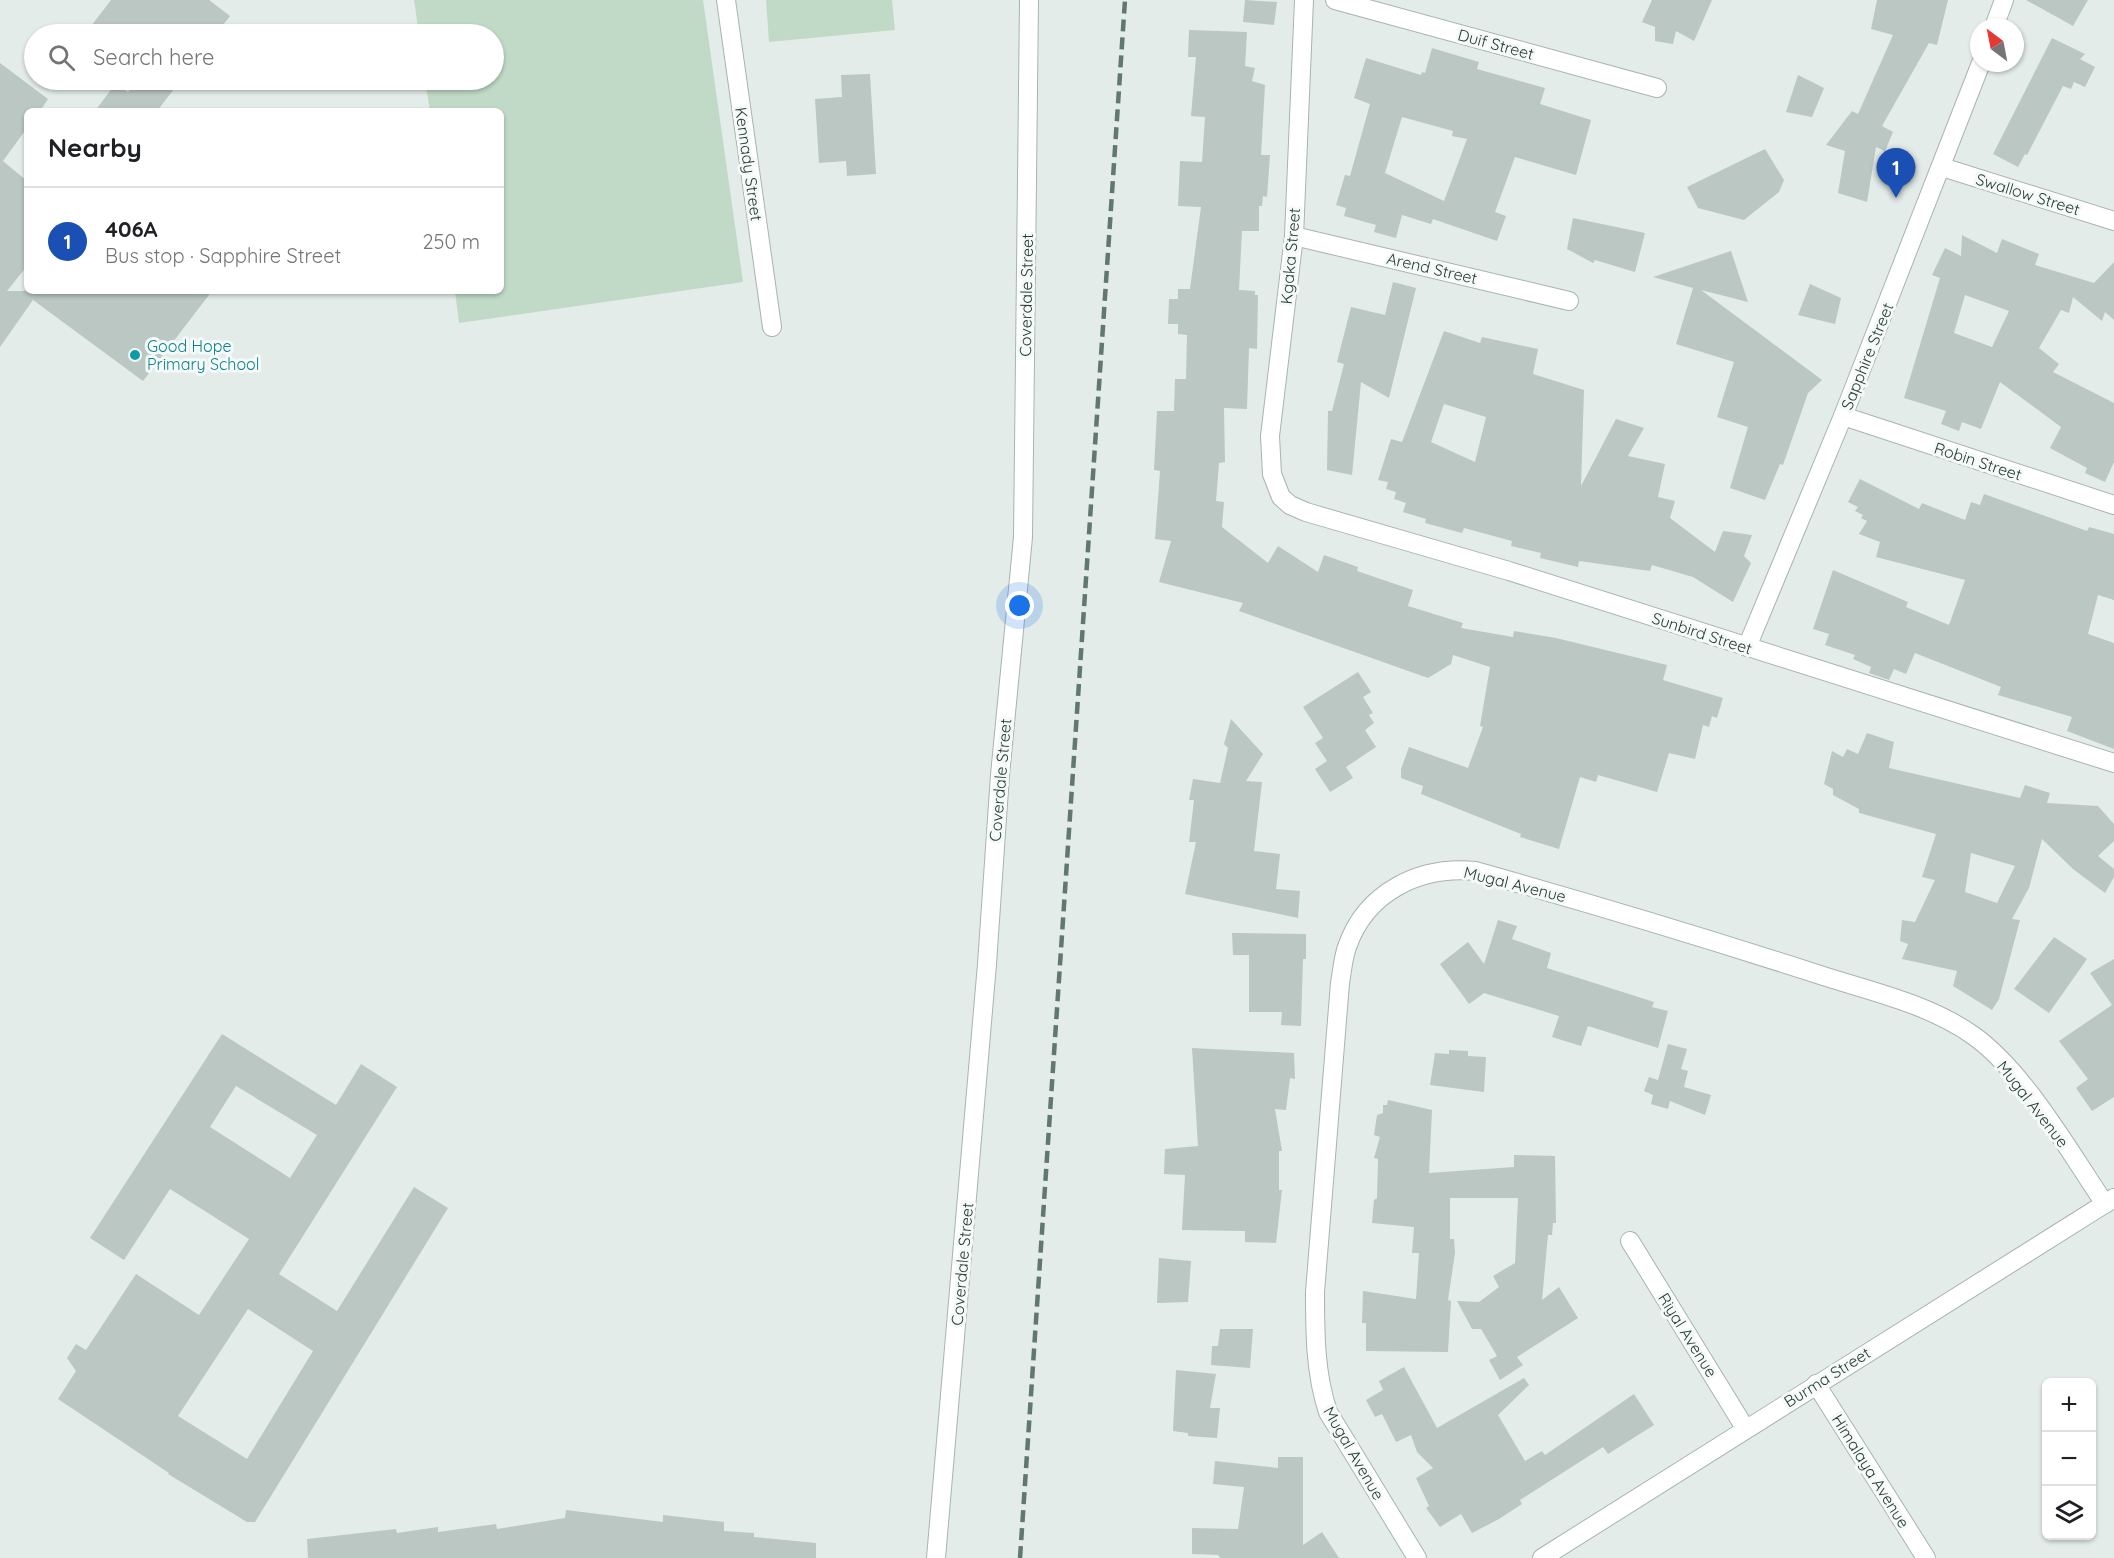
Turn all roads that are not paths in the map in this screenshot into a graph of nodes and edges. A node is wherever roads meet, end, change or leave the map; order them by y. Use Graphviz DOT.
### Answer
graph roads {
  1 [pos="726,0"];
  2 [pos="1029,0"];
  3 [pos="1304,0"];
  4 [pos="1335,0"];
  5 [pos="2004,0"];
  6 [pos="1997,18"];
  7 [pos="1978,72"];
  8 [pos="1657,88"];
  9 [pos="1942,167"];
  10 [pos="2114,221"];
  11 [pos="1294,236"];
  12 [pos="1569,301"];
  13 [pos="772,327"];
  14 [pos="1843,416"];
  15 [pos="1290,505"];
  16 [pos="2114,506"];
  17 [pos="1747,647"];
  18 [pos="2114,763"];
  19 [pos="2109,1201"];
  20 [pos="1630,1241"];
  21 [pos="1816,1384"];
  22 [pos="1745,1428"];
  23 [pos="936,1558"];
  24 [pos="1417,1558"];
  25 [pos="1542,1558"];
  26 [pos="1926,1558"];
  1 -- 13 [label="street, Kennady Street"];
  2 -- 23 [label="street, Coverdale Street"];
  3 -- 11 [label="street, Kgaka Street"];
  4 -- 8 [label="street, Duif Street"];
  5 -- 6 [label="street"];
  7 -- 9 [label="street, Sapphire Street"];
  9 -- 10 [label="street, Swallow Street"];
  9 -- 14 [label="street, Sapphire Street"];
  11 -- 12 [label="street, Arend Street"];
  11 -- 15 [label="street, Kgaka Street"];
  14 -- 16 [label="street, Robin Street"];
  14 -- 17 [label="street, Sapphire Street"];
  15 -- 17 [label="street, Sunbird Street"];
  17 -- 18 [label="street, Sunbird Street"];
  19 -- 21 [label="street, Burma Street"];
  19 -- 24 [label="street, Mugal Avenue"];
  20 -- 22 [label="street, Riyal Avenue"];
  21 -- 22 [label="street, Burma Street"];
  21 -- 26 [label="street, Himalaya Avenue"];
  22 -- 25 [label="street, Burma Street"];
}
